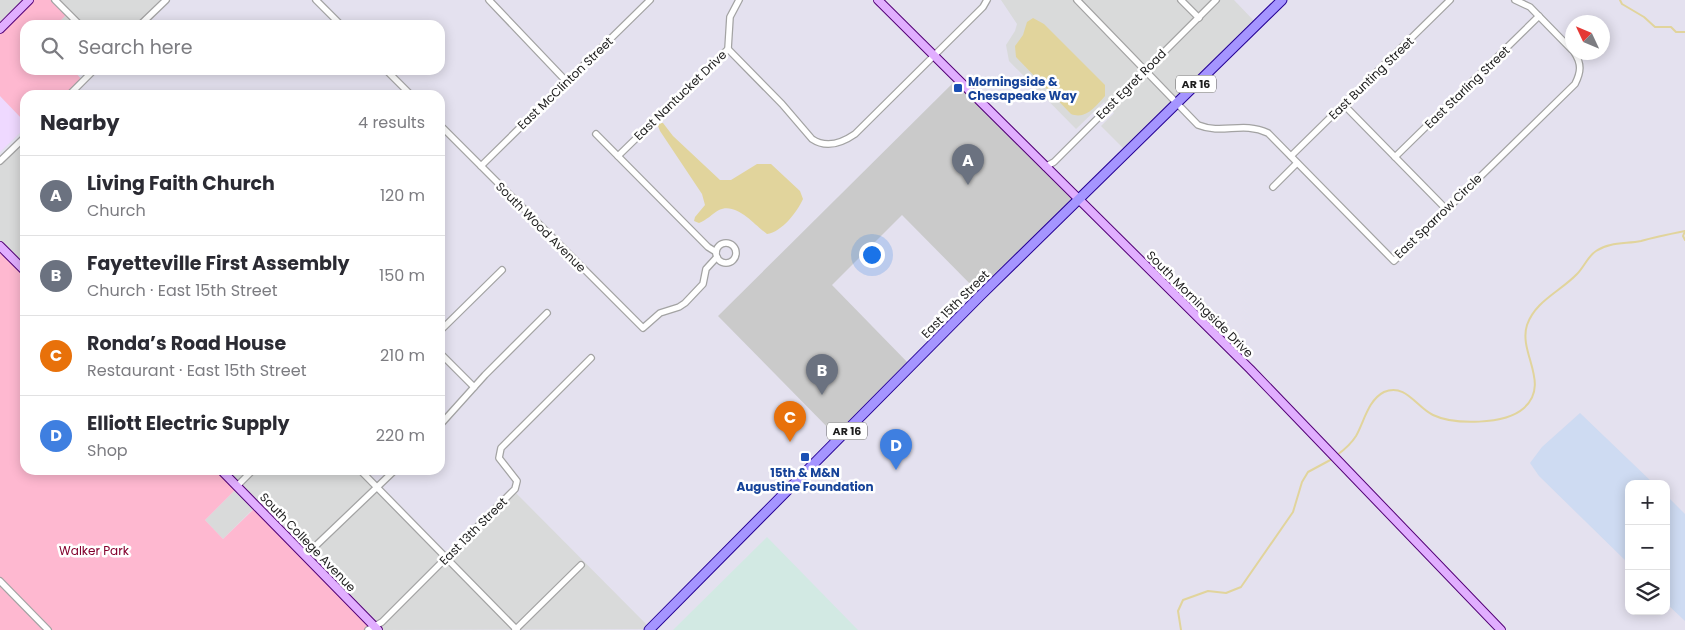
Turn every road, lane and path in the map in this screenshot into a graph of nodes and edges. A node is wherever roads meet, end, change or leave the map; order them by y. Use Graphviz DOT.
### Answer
graph roads {
  1 [pos="29,0"];
  2 [pos="55,0"];
  3 [pos="166,0"];
  4 [pos="316,0"];
  5 [pos="489,0"];
  6 [pos="739,0"];
  7 [pos="878,0"];
  8 [pos="987,0"];
  9 [pos="1077,0"];
  10 [pos="1181,0"];
  11 [pos="1216,0"];
  12 [pos="1282,0"];
  13 [pos="1450,0"];
  14 [pos="1515,0"];
  15 [pos="648,1"];
  16 [pos="1539,16"];
  17 [pos="1199,18"];
  18 [pos="75,20"];
  19 [pos="145,20"];
  20 [pos="336,20"];
  21 [pos="0,29"];
  22 [pos="1565,43"];
  23 [pos="728,49"];
  24 [pos="934,56"];
  25 [pos="1579,60"];
  26 [pos="1145,70"];
  27 [pos="89,75"];
  28 [pos="391,75"];
  29 [pos="566,82"];
  30 [pos="74,90"];
  31 [pos="405,90"];
  32 [pos="1176,103"];
  33 [pos="1344,105"];
  34 [pos="445,130"];
  35 [pos="596,134"];
  36 [pos="20,142"];
  37 [pos="618,156"];
  38 [pos="1291,156"];
  39 [pos="1395,157"];
  40 [pos="0,161"];
  41 [pos="1297,163"];
  42 [pos="481,166"];
  43 [pos="1045,167"];
  44 [pos="1273,187"];
  45 [pos="1078,199"];
  46 [pos="1446,210"];
  47 [pos="0,246"];
  48 [pos="20,266"];
  49 [pos="502,270"];
  50 [pos="548,314"];
  51 [pos="445,327"];
  52 [pos="445,357"];
  53 [pos="591,358"];
  54 [pos="474,387"];
  55 [pos="445,419"];
  56 [pos="227,475"];
  57 [pos="248,475"];
  58 [pos="365,475"];
  59 [pos="389,475"];
  60 [pos="237,486"];
  61 [pos="377,488"];
  62 [pos="305,556"];
  63 [pos="446,558"];
  64 [pos="581,565"];
  65 [pos="0,581"];
  66 [pos="373,629"];
  67 [pos="48,630"];
  68 [pos="516,630"];
  69 [pos="649,630"];
  70 [pos="1501,630"];
  1 -- 21 [label="street"];
  2 -- 18 [label="street"];
  3 -- 19 [label="street"];
  4 -- 20 [label="street"];
  5 -- 29 [label="street"];
  6 -- 23 [label="street, East Nantucket Drive"];
  7 -- 24 [label="street, South Morningside Drive"];
  8 -- 24 [label="street"];
  9 -- 26 [label="street, East Sparrow Circle"];
  10 -- 17 [label="street"];
  11 -- 17 [label="street, East Egret Road"];
  12 -- 32 [label="main road, East 15th Street / AR 16"];
  13 -- 33 [label="street, East Bunting Street"];
  14 -- 16 [label="street, East Sparrow Circle"];
  15 -- 29 [label="street, East McClinton Street"];
  16 -- 22 [label="street, East Sparrow Circle"];
  16 -- 39 [label="street, East Starling Street"];
  17 -- 26 [label="street, East Egret Road"];
  23 -- 24 [label="street"];
  23 -- 37 [label="street, East Nantucket Drive"];
  24 -- 43 [label="street, South Morningside Drive"];
  25 -- 46 [label="street, East Sparrow Circle"];
  26 -- 32 [label="street, East Sparrow Circle"];
  26 -- 43 [label="street, East Egret Road"];
  27 -- 30 [label="street"];
  28 -- 31 [label="street"];
  29 -- 42 [label="street, East McClinton Street"];
  32 -- 38 [label="street, East Sparrow Circle"];
  32 -- 45 [label="main road, East 15th Street / AR 16"];
  33 -- 38 [label="street, East Bunting Street"];
  33 -- 39 [label="street"];
  34 -- 42 [label="street, South Wood Avenue"];
  35 -- 37 [label="street"];
  36 -- 40 [label="street"];
  37 -- 42 [label="street, South Wood Avenue"];
  38 -- 41 [label="street, East Sparrow Circle"];
  39 -- 46 [label="street"];
  41 -- 44 [label="street"];
  41 -- 46 [label="street, East Sparrow Circle"];
  43 -- 45 [label="street, South Morningside Drive"];
  45 -- 69 [label="main road, East 15th Street / AR 16"];
  45 -- 70 [label="street, South Morningside Drive"];
  47 -- 48 [label="street"];
  49 -- 51 [label="street"];
  50 -- 54 [label="street"];
  52 -- 54 [label="street"];
  53 -- 63 [label="street, East 13th Street"];
  54 -- 55 [label="street"];
  56 -- 60 [label="street, South College Avenue"];
  57 -- 60 [label="street"];
  58 -- 61 [label="street"];
  59 -- 61 [label="street"];
  60 -- 62 [label="street, South College Avenue"];
  61 -- 62 [label="street"];
  61 -- 63 [label="street"];
  62 -- 66 [label="street, South College Avenue"];
  63 -- 66 [label="street, East 13th Street"];
  63 -- 68 [label="street"];
  64 -- 68 [label="street"];
  65 -- 67 [label="street"];
}
